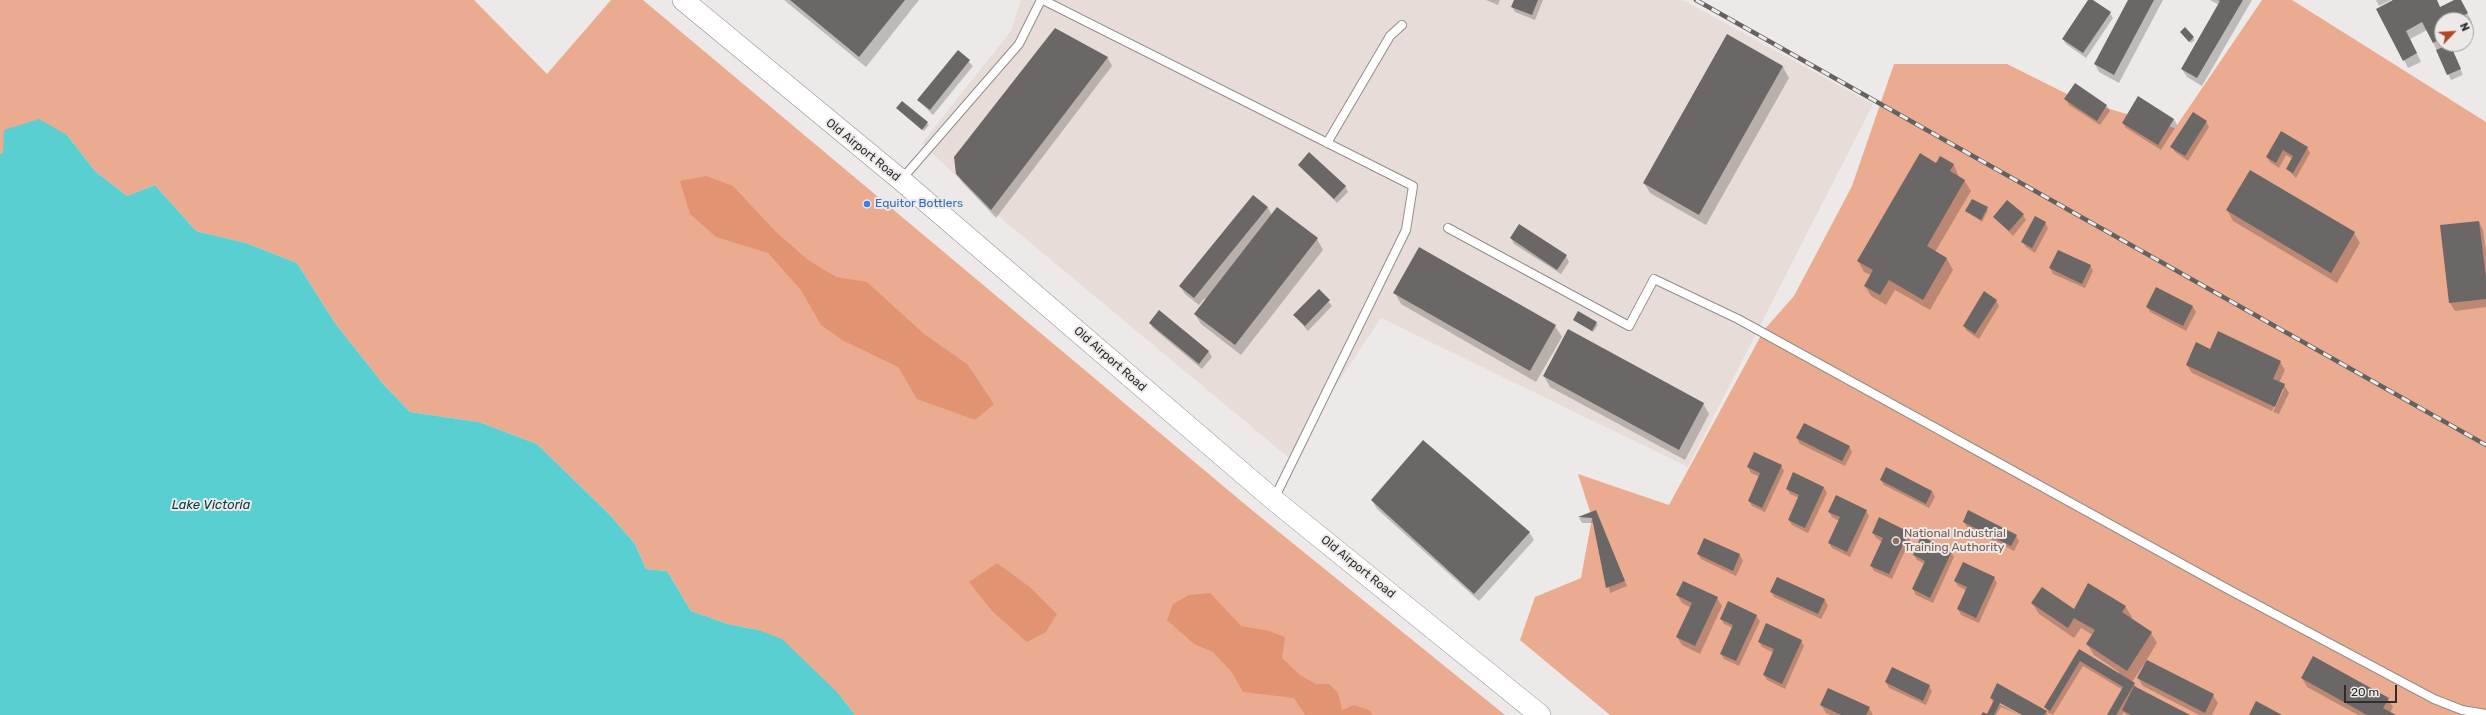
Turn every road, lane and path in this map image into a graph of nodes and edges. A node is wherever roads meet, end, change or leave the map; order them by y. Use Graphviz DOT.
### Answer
graph roads {
  1 [pos="683,0"];
  2 [pos="1042,0"];
  3 [pos="1402,25"];
  4 [pos="1327,143"];
  5 [pos="901,180"];
  6 [pos="1448,228"];
  7 [pos="1274,500"];
  8 [pos="2486,714"];
  9 [pos="1540,715"];
  1 -- 5 [label="main road, Old Airport Road"];
  2 -- 4 [label="lane"];
  2 -- 5 [label="lane"];
  3 -- 4 [label="lane"];
  4 -- 7 [label="lane"];
  5 -- 7 [label="main road, Old Airport Road"];
  6 -- 8 [label="lane"];
  7 -- 9 [label="main road, Old Airport Road"];
}
